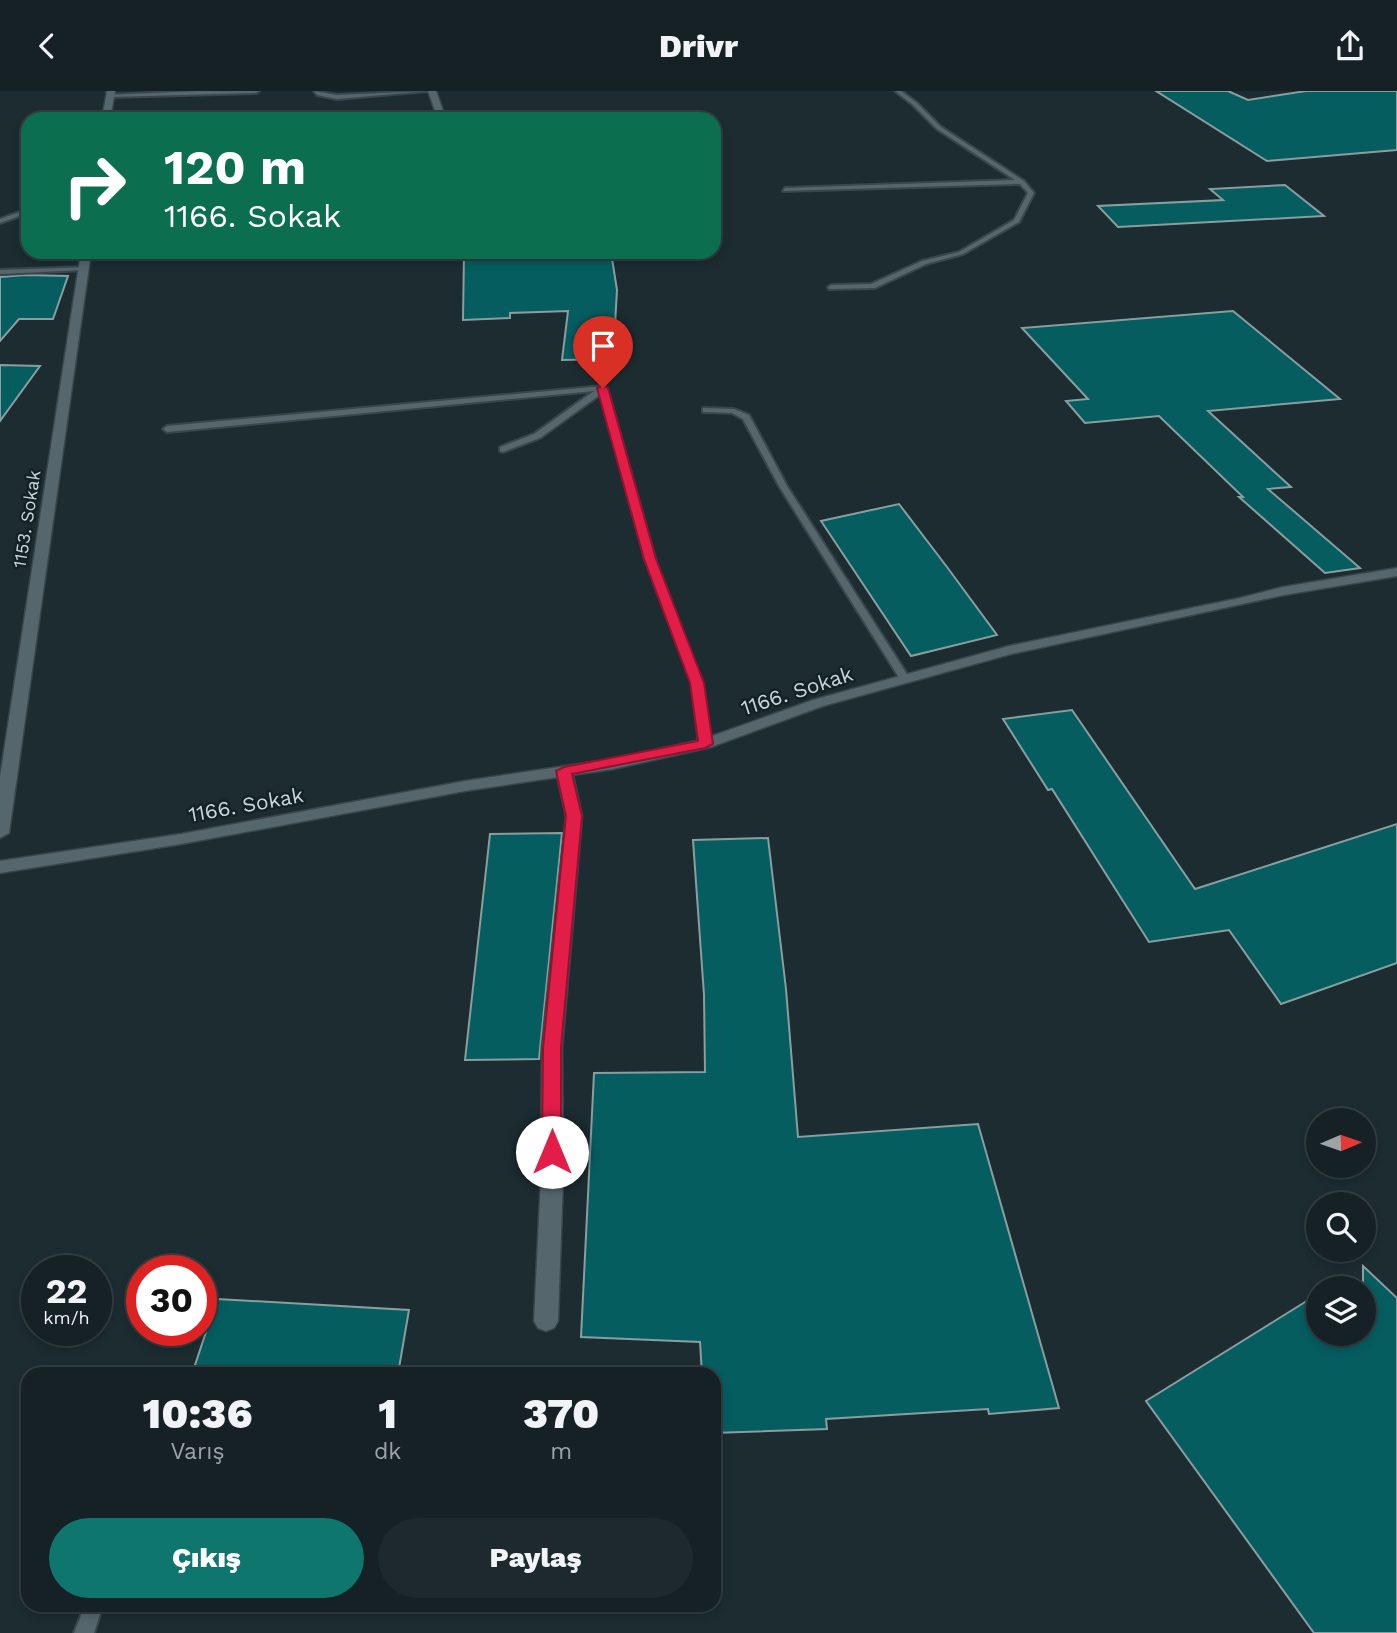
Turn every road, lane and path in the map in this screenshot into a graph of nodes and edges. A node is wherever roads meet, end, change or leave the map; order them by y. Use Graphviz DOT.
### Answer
graph roads {
  1 [pos="256,91"];
  2 [pos="317,91"];
  3 [pos="425,91"];
  4 [pos="432,91"];
  5 [pos="898,91"];
  6 [pos="111,93"];
  7 [pos="107,112"];
  8 [pos="440,112"];
  9 [pos="1022,182"];
  10 [pos="785,190"];
  11 [pos="21,214"];
  12 [pos="0,221"];
  13 [pos="86,259"];
  14 [pos="85,268"];
  15 [pos="0,272"];
  16 [pos="832,287"];
  17 [pos="603,388"];
  18 [pos="706,410"];
  19 [pos="167,429"];
  20 [pos="503,449"];
  21 [pos="1397,572"];
  22 [pos="905,679"];
  23 [pos="705,744"];
  24 [pos="564,771"];
  25 [pos="0,833"];
  26 [pos="0,867"];
  27 [pos="546,1321"];
  28 [pos="92,1612"];
  29 [pos="83,1633"];
  1 -- 6 [label="lane"];
  2 -- 3 [label="lane"];
  4 -- 8 [label="street"];
  5 -- 9 [label="lane"];
  6 -- 7 [label="street"];
  9 -- 10 [label="lane"];
  9 -- 16 [label="lane"];
  11 -- 12 [label="lane"];
  13 -- 14 [label="street, 1153. Sokak"];
  14 -- 15 [label="lane"];
  14 -- 25 [label="street, 1153. Sokak"];
  17 -- 19 [label="lane"];
  17 -- 20 [label="lane"];
  17 -- 23 [label="lane"];
  18 -- 22 [label="lane"];
  21 -- 22 [label="street, 1166. Sokak"];
  22 -- 23 [label="street, 1166. Sokak"];
  23 -- 24 [label="street, 1166. Sokak"];
  24 -- 26 [label="street, 1166. Sokak"];
  24 -- 27 [label="street"];
  28 -- 29 [label="lane"];
}
